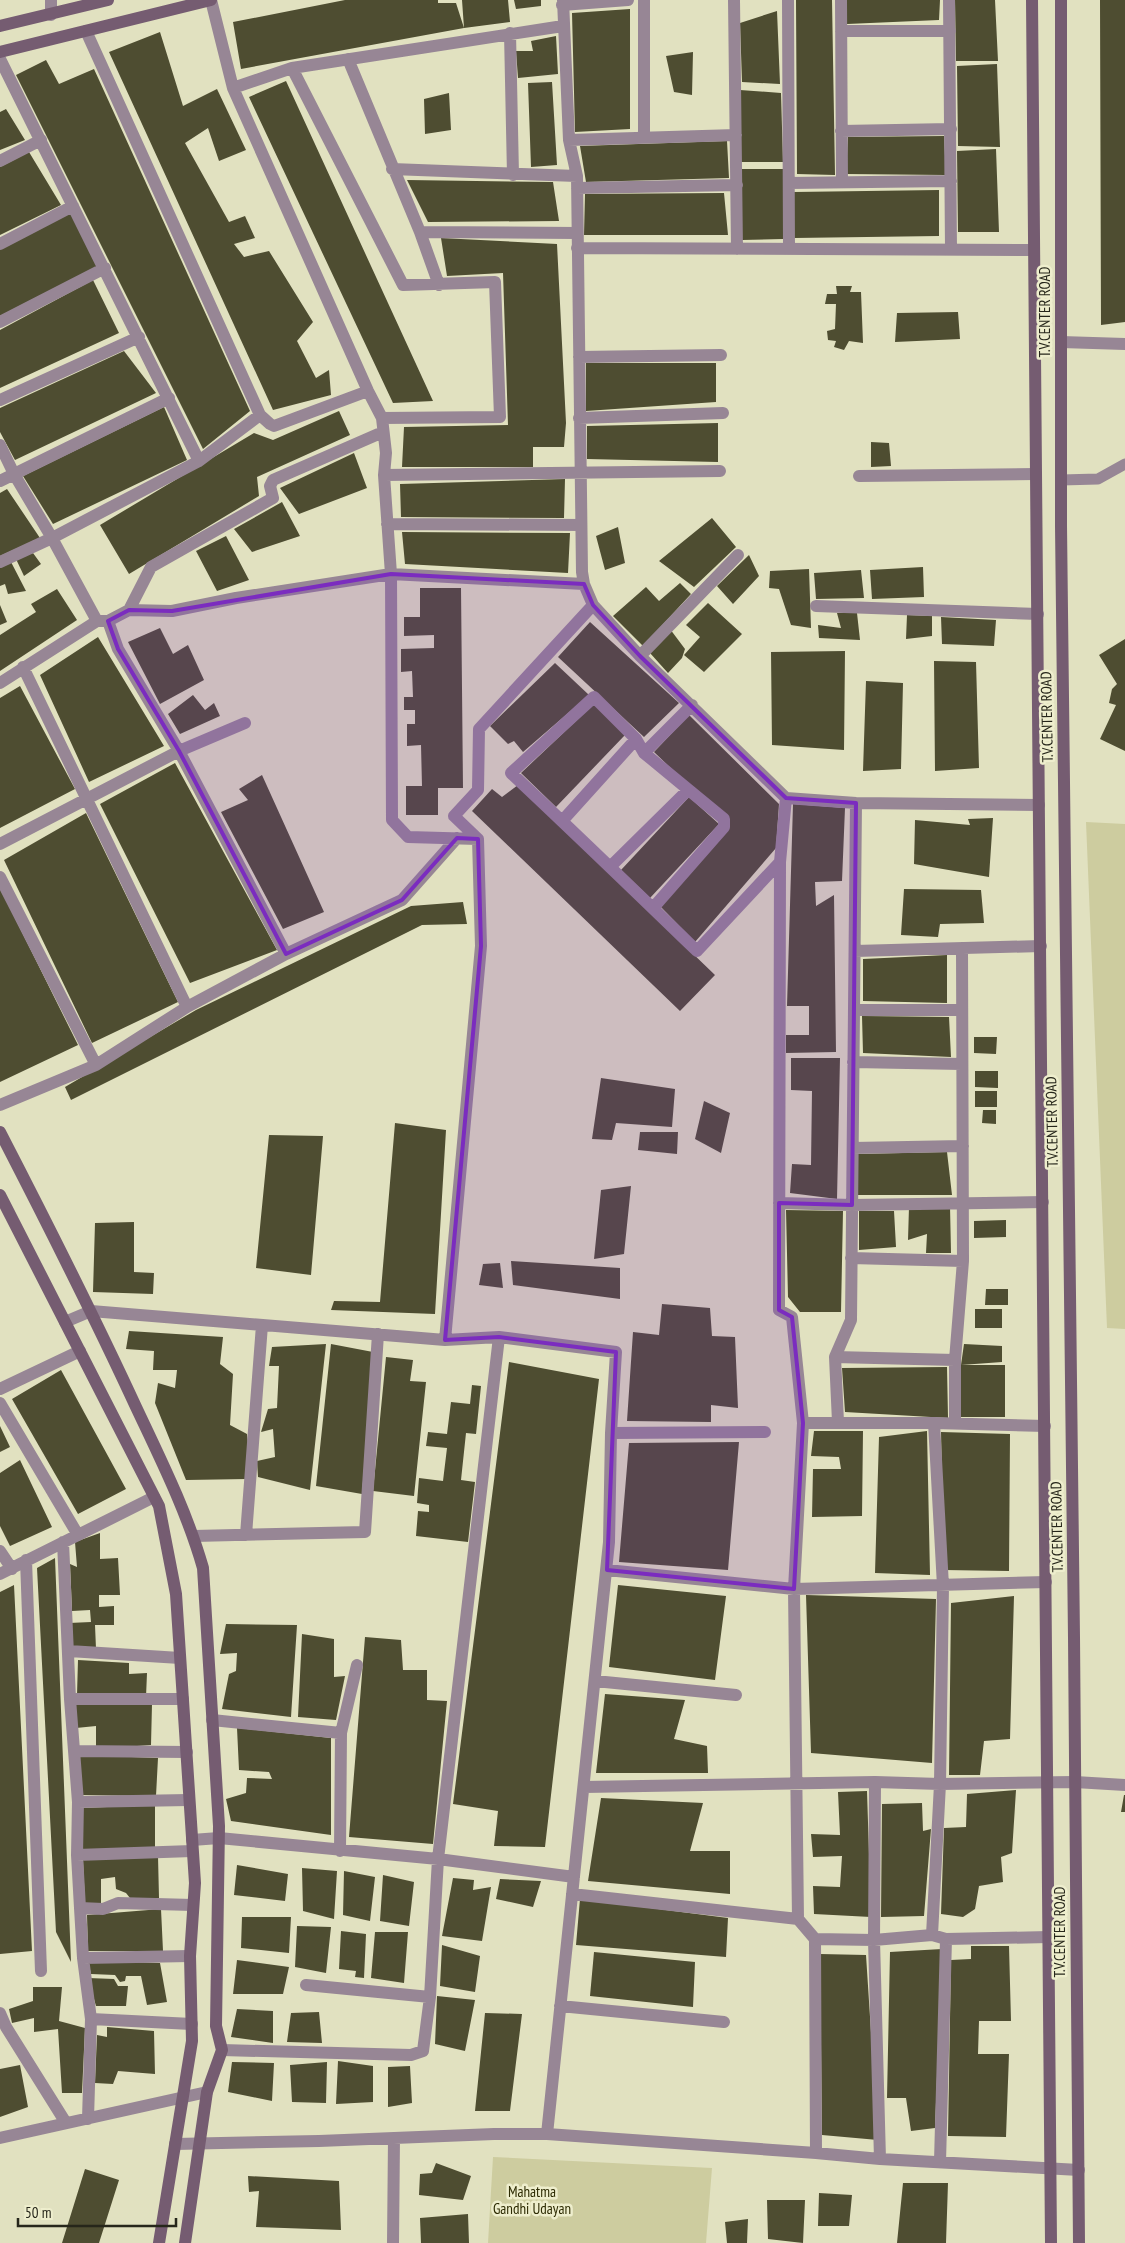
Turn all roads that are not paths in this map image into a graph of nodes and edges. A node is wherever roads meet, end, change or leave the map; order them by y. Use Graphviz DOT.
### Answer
graph roads {
  1 [pos="51,0"];
  2 [pos="108,0"];
  3 [pos="211,0"];
  4 [pos="628,0"];
  5 [pos="644,0"];
  6 [pos="734,0"];
  7 [pos="788,0"];
  8 [pos="841,0"];
  9 [pos="949,0"];
  10 [pos="1032,0"];
  11 [pos="1061,0"];
  12 [pos="563,2"];
  13 [pos="51,15"];
  14 [pos="0,26"];
  15 [pos="563,26"];
  16 [pos="86,31"];
  17 [pos="841,31"];
  18 [pos="950,31"];
  19 [pos="510,33"];
  20 [pos="0,52"];
  21 [pos="0,59"];
  22 [pos="348,59"];
  23 [pos="292,68"];
  24 [pos="233,88"];
  25 [pos="951,129"];
  26 [pos="841,131"];
  27 [pos="736,135"];
  28 [pos="644,136"];
  29 [pos="41,140"];
  30 [pos="569,140"];
  31 [pos="0,161"];
  32 [pos="392,169"];
  33 [pos="513,175"];
  34 [pos="951,180"];
  35 [pos="577,182"];
  36 [pos="842,182"];
  37 [pos="789,183"];
  38 [pos="737,185"];
  39 [pos="74,206"];
  40 [pos="420,232"];
  41 [pos="577,233"];
  42 [pos="0,244"];
  43 [pos="577,248"];
  44 [pos="737,249"];
  45 [pos="789,249"];
  46 [pos="951,250"];
  47 [pos="1034,250"];
  48 [pos="105,268"];
  49 [pos="439,285"];
  50 [pos="0,322"];
  51 [pos="139,336"];
  52 [pos="1061,342"];
  53 [pos="1125,344"];
  54 [pos="721,355"];
  55 [pos="579,357"];
  56 [pos="368,391"];
  57 [pos="169,398"];
  58 [pos="0,400"];
  59 [pos="723,413"];
  60 [pos="260,415"];
  61 [pos="382,418"];
  62 [pos="579,418"];
  63 [pos="384,432"];
  64 [pos="0,445"];
  65 [pos="199,461"];
  66 [pos="1125,464"];
  67 [pos="720,471"];
  68 [pos="580,472"];
  69 [pos="14,474"];
  70 [pos="1036,474"];
  71 [pos="384,475"];
  72 [pos="858,476"];
  73 [pos="1061,480"];
  74 [pos="0,481"];
  75 [pos="387,524"];
  76 [pos="581,525"];
  77 [pos="52,538"];
  78 [pos="738,555"];
  79 [pos="0,562"];
  80 [pos="391,574"];
  81 [pos="584,584"];
  82 [pos="593,606"];
  83 [pos="816,606"];
  84 [pos="129,610"];
  85 [pos="1038,614"];
  86 [pos="102,621"];
  87 [pos="640,656"];
  88 [pos="23,667"];
  89 [pos="0,683"];
  90 [pos="692,705"];
  91 [pos="245,723"];
  92 [pos="636,739"];
  93 [pos="179,752"];
  94 [pos="644,753"];
  95 [pos="688,790"];
  96 [pos="786,798"];
  97 [pos="86,799"];
  98 [pos="856,802"];
  99 [pos="1039,806"];
  100 [pos="563,820"];
  101 [pos="457,838"];
  102 [pos="478,839"];
  103 [pos="0,844"];
  104 [pos="780,862"];
  105 [pos="611,866"];
  106 [pos="0,877"];
  107 [pos="653,908"];
  108 [pos="1040,946"];
  109 [pos="962,948"];
  110 [pos="855,951"];
  111 [pos="286,954"];
  112 [pos="187,1007"];
  113 [pos="854,1010"];
  114 [pos="962,1010"];
  115 [pos="853,1062"];
  116 [pos="962,1064"];
  117 [pos="96,1065"];
  118 [pos="0,1106"];
  119 [pos="0,1132"];
  120 [pos="963,1146"];
  121 [pos="853,1148"];
  122 [pos="0,1195"];
  123 [pos="1043,1202"];
  124 [pos="778,1203"];
  125 [pos="963,1203"];
  126 [pos="852,1204"];
  127 [pos="851,1258"];
  128 [pos="963,1260"];
  129 [pos="91,1310"];
  130 [pos="65,1322"];
  131 [pos="262,1325"];
  132 [pos="378,1334"];
  133 [pos="499,1337"];
  134 [pos="445,1340"];
  135 [pos="80,1351"];
  136 [pos="835,1357"];
  137 [pos="955,1360"];
  138 [pos="0,1390"];
  139 [pos="0,1403"];
  140 [pos="838,1422"];
  141 [pos="934,1422"];
  142 [pos="956,1423"];
  143 [pos="803,1424"];
  144 [pos="1045,1426"];
  145 [pos="765,1432"];
  146 [pos="611,1433"];
  147 [pos="154,1497"];
  148 [pos="78,1535"];
  149 [pos="194,1536"];
  150 [pos="246,1536"];
  151 [pos="63,1542"];
  152 [pos="0,1551"];
  153 [pos="26,1560"];
  154 [pos="12,1569"];
  155 [pos="606,1570"];
  156 [pos="0,1574"];
  157 [pos="1046,1582"];
  158 [pos="943,1586"];
  159 [pos="794,1589"];
  160 [pos="69,1651"];
  161 [pos="180,1658"];
  162 [pos="357,1665"];
  163 [pos="595,1681"];
  164 [pos="736,1695"];
  165 [pos="70,1699"];
  166 [pos="183,1699"];
  167 [pos="212,1720"];
  168 [pos="340,1733"];
  169 [pos="74,1751"];
  170 [pos="187,1752"];
  171 [pos="875,1782"];
  172 [pos="1075,1782"];
  173 [pos="1048,1783"];
  174 [pos="797,1784"];
  175 [pos="940,1784"];
  176 [pos="1125,1784"];
  177 [pos="584,1787"];
  178 [pos="188,1800"];
  179 [pos="78,1802"];
  180 [pos="219,1838"];
  181 [pos="192,1845"];
  182 [pos="340,1851"];
  183 [pos="77,1855"];
  184 [pos="438,1859"];
  185 [pos="574,1876"];
  186 [pos="572,1894"];
  187 [pos="193,1905"];
  188 [pos="80,1908"];
  189 [pos="798,1918"];
  190 [pos="932,1935"];
  191 [pos="1049,1937"];
  192 [pos="815,1939"];
  193 [pos="946,1939"];
  194 [pos="874,1940"];
  195 [pos="190,1956"];
  196 [pos="83,1958"];
  197 [pos="41,1971"];
  198 [pos="306,1985"];
  199 [pos="430,1997"];
  200 [pos="560,2006"];
  201 [pos="0,2013"];
  202 [pos="91,2019"];
  203 [pos="724,2022"];
  204 [pos="192,2024"];
  205 [pos="222,2050"];
  206 [pos="207,2092"];
  207 [pos="183,2097"];
  208 [pos="88,2118"];
  209 [pos="66,2123"];
  210 [pos="547,2134"];
  211 [pos="0,2138"];
  212 [pos="394,2138"];
  213 [pos="175,2144"];
  214 [pos="200,2144"];
  215 [pos="816,2153"];
  216 [pos="880,2159"];
  217 [pos="940,2162"];
  218 [pos="1051,2168"];
  219 [pos="1078,2170"];
  220 [pos="159,2243"];
  221 [pos="185,2243"];
  222 [pos="393,2243"];
  223 [pos="1051,2243"];
  224 [pos="1079,2243"];
  1 -- 13 [label="street"];
  2 -- 13 [label="street"];
  3 -- 16 [label="street"];
  3 -- 24 [label="street"];
  4 -- 12 [label="street"];
  5 -- 28 [label="street"];
  6 -- 27 [label="street"];
  7 -- 37 [label="street"];
  8 -- 17 [label="street"];
  9 -- 18 [label="street"];
  10 -- 47 [label="street, T.V.CENTER ROAD"];
  11 -- 52 [label="street, T.V.CENTER ROAD"];
  12 -- 15 [label="street"];
  13 -- 14 [label="street"];
  15 -- 19 [label="street"];
  15 -- 30 [label="street"];
  16 -- 20 [label="street"];
  16 -- 60 [label="street"];
  17 -- 18 [label="street"];
  17 -- 26 [label="street"];
  18 -- 25 [label="street"];
  19 -- 22 [label="street"];
  19 -- 33 [label="street"];
  21 -- 29 [label="street"];
  22 -- 23 [label="street"];
  22 -- 32 [label="street"];
  23 -- 24 [label="street"];
  23 -- 49 [label="street"];
  24 -- 56 [label="street"];
  25 -- 26 [label="street"];
  25 -- 34 [label="street"];
  26 -- 36 [label="street"];
  27 -- 28 [label="street"];
  27 -- 38 [label="street"];
  28 -- 30 [label="street"];
  29 -- 31 [label="street"];
  29 -- 39 [label="street"];
  30 -- 35 [label="street"];
  32 -- 33 [label="street"];
  32 -- 40 [label="street"];
  33 -- 35 [label="street"];
  34 -- 36 [label="street"];
  34 -- 46 [label="street"];
  35 -- 38 [label="street"];
  35 -- 41 [label="street"];
  36 -- 37 [label="street"];
  37 -- 45 [label="street"];
  38 -- 44 [label="street"];
  39 -- 42 [label="street"];
  39 -- 48 [label="street"];
  40 -- 41 [label="street"];
  40 -- 49 [label="street"];
  41 -- 43 [label="street"];
  43 -- 44 [label="street"];
  43 -- 55 [label="street"];
  44 -- 45 [label="street"];
  45 -- 46 [label="street"];
  46 -- 47 [label="street"];
  47 -- 70 [label="street, T.V.CENTER ROAD"];
  48 -- 50 [label="street"];
  48 -- 51 [label="street"];
  49 -- 61 [label="street"];
  51 -- 57 [label="street"];
  51 -- 58 [label="street"];
  52 -- 53 [label="street"];
  52 -- 73 [label="street, T.V.CENTER ROAD"];
  54 -- 55 [label="street"];
  55 -- 62 [label="street"];
  56 -- 60 [label="street"];
  56 -- 61 [label="street"];
  57 -- 65 [label="street"];
  57 -- 69 [label="street"];
  59 -- 62 [label="street"];
  60 -- 65 [label="street"];
  61 -- 63 [label="street"];
  62 -- 68 [label="street"];
  63 -- 71 [label="street"];
  63 -- 84 [label="street"];
  64 -- 69 [label="street"];
  65 -- 77 [label="street"];
  66 -- 73 [label="lane"];
  67 -- 68 [label="street"];
  68 -- 71 [label="street"];
  68 -- 76 [label="street"];
  69 -- 74 [label="street"];
  69 -- 77 [label="street"];
  70 -- 72 [label="street"];
  70 -- 85 [label="street, T.V.CENTER ROAD"];
  71 -- 75 [label="street"];
  73 -- 172 [label="street, T.V.CENTER ROAD"];
  75 -- 76 [label="street"];
  75 -- 80 [label="street"];
  76 -- 81 [label="street"];
  77 -- 79 [label="street"];
  77 -- 86 [label="street"];
  78 -- 87 [label="street"];
  80 -- 81 [label="street"];
  80 -- 84 [label="street"];
  80 -- 101 [label="street"];
  81 -- 82 [label="street"];
  82 -- 87 [label="street"];
  82 -- 102 [label="street"];
  83 -- 85 [label="street"];
  84 -- 86 [label="street"];
  85 -- 99 [label="street, T.V.CENTER ROAD"];
  86 -- 88 [label="street"];
  86 -- 93 [label="street"];
  87 -- 90 [label="street"];
  88 -- 89 [label="street"];
  88 -- 97 [label="street"];
  90 -- 94 [label="street"];
  90 -- 96 [label="street"];
  91 -- 93 [label="street"];
  92 -- 94 [label="street"];
  92 -- 100 [label="street"];
  92 -- 100 [label="street"];
  93 -- 97 [label="street"];
  93 -- 111 [label="street"];
  94 -- 95 [label="street"];
  95 -- 105 [label="street"];
  95 -- 107 [label="street"];
  96 -- 98 [label="street"];
  96 -- 104 [label="street"];
  97 -- 103 [label="street"];
  97 -- 112 [label="street"];
  98 -- 99 [label="street"];
  98 -- 110 [label="street"];
  99 -- 108 [label="street, T.V.CENTER ROAD"];
  100 -- 105 [label="street"];
  101 -- 102 [label="street"];
  101 -- 111 [label="street"];
  102 -- 134 [label="street"];
  104 -- 107 [label="street"];
  104 -- 124 [label="street"];
  105 -- 107 [label="street"];
  106 -- 117 [label="street"];
  108 -- 109 [label="street"];
  108 -- 123 [label="street, T.V.CENTER ROAD"];
  109 -- 110 [label="street"];
  109 -- 114 [label="street"];
  110 -- 113 [label="street"];
  111 -- 112 [label="street"];
  112 -- 117 [label="street"];
  113 -- 114 [label="street"];
  113 -- 115 [label="street"];
  114 -- 116 [label="street"];
  115 -- 116 [label="street"];
  115 -- 121 [label="street"];
  116 -- 120 [label="street"];
  117 -- 118 [label="street"];
  119 -- 129 [label="street"];
  120 -- 121 [label="street"];
  120 -- 125 [label="street"];
  121 -- 126 [label="street"];
  122 -- 130 [label="street"];
  123 -- 125 [label="street"];
  123 -- 144 [label="street, T.V.CENTER ROAD"];
  124 -- 126 [label="street"];
  124 -- 143 [label="street"];
  125 -- 126 [label="street"];
  125 -- 128 [label="street"];
  126 -- 127 [label="street"];
  127 -- 128 [label="street"];
  127 -- 136 [label="street"];
  128 -- 137 [label="street"];
  129 -- 130 [label="street"];
  129 -- 131 [label="street"];
  129 -- 149 [label="street"];
  130 -- 135 [label="street"];
  131 -- 132 [label="street"];
  131 -- 150 [label="street"];
  132 -- 134 [label="street"];
  132 -- 150 [label="street"];
  133 -- 134 [label="street"];
  133 -- 146 [label="street"];
  133 -- 184 [label="street"];
  135 -- 138 [label="street"];
  135 -- 147 [label="street"];
  136 -- 137 [label="street"];
  136 -- 140 [label="street"];
  137 -- 142 [label="street"];
  139 -- 148 [label="street"];
  140 -- 141 [label="street"];
  140 -- 143 [label="street"];
  141 -- 142 [label="street"];
  141 -- 158 [label="street"];
  142 -- 144 [label="street"];
  143 -- 159 [label="street"];
  144 -- 157 [label="street, T.V.CENTER ROAD"];
  145 -- 146 [label="street"];
  146 -- 155 [label="street"];
  147 -- 148 [label="street"];
  147 -- 161 [label="street"];
  148 -- 151 [label="street"];
  149 -- 150 [label="street"];
  149 -- 167 [label="street"];
  151 -- 153 [label="street"];
  151 -- 160 [label="street"];
  152 -- 154 [label="street"];
  153 -- 154 [label="street"];
  153 -- 197 [label="street"];
  154 -- 156 [label="street"];
  155 -- 159 [label="street"];
  155 -- 163 [label="street"];
  157 -- 158 [label="street"];
  157 -- 173 [label="street, T.V.CENTER ROAD"];
  158 -- 159 [label="street"];
  158 -- 175 [label="street"];
  159 -- 174 [label="street"];
  160 -- 161 [label="street"];
  160 -- 165 [label="street"];
  161 -- 166 [label="street"];
  162 -- 168 [label="street"];
  163 -- 164 [label="street"];
  163 -- 177 [label="street"];
  165 -- 166 [label="street"];
  165 -- 169 [label="street"];
  166 -- 170 [label="street"];
  167 -- 168 [label="street"];
  167 -- 180 [label="street"];
  168 -- 182 [label="street"];
  169 -- 170 [label="street"];
  169 -- 179 [label="street"];
  170 -- 178 [label="street"];
  171 -- 174 [label="street"];
  171 -- 175 [label="street"];
  171 -- 194 [label="street"];
  172 -- 173 [label="street"];
  172 -- 176 [label="street"];
  172 -- 219 [label="street, T.V.CENTER ROAD"];
  173 -- 175 [label="street"];
  173 -- 191 [label="street, T.V.CENTER ROAD"];
  174 -- 177 [label="street"];
  174 -- 189 [label="street"];
  175 -- 190 [label="street"];
  177 -- 185 [label="street"];
  178 -- 179 [label="street"];
  178 -- 181 [label="street"];
  179 -- 183 [label="street"];
  180 -- 181 [label="street"];
  180 -- 182 [label="street"];
  180 -- 205 [label="street"];
  181 -- 183 [label="street"];
  181 -- 187 [label="street"];
  182 -- 184 [label="street"];
  183 -- 188 [label="street"];
  184 -- 185 [label="street"];
  184 -- 199 [label="street"];
  185 -- 186 [label="street"];
  186 -- 189 [label="street"];
  186 -- 200 [label="street"];
  187 -- 188 [label="street"];
  187 -- 195 [label="street"];
  188 -- 196 [label="street"];
  189 -- 192 [label="street"];
  190 -- 193 [label="street"];
  190 -- 194 [label="street"];
  191 -- 193 [label="street"];
  191 -- 218 [label="street, T.V.CENTER ROAD"];
  192 -- 194 [label="street"];
  192 -- 215 [label="street"];
  193 -- 217 [label="street"];
  194 -- 216 [label="street"];
  195 -- 196 [label="street"];
  195 -- 204 [label="street"];
  196 -- 202 [label="street"];
  198 -- 199 [label="street"];
  199 -- 205 [label="street"];
  200 -- 203 [label="street"];
  200 -- 210 [label="street"];
  201 -- 209 [label="street"];
  202 -- 204 [label="street"];
  202 -- 208 [label="street"];
  204 -- 207 [label="street"];
  205 -- 206 [label="street"];
  206 -- 207 [label="street"];
  206 -- 214 [label="street"];
  207 -- 208 [label="street"];
  207 -- 213 [label="street"];
  208 -- 209 [label="street"];
  209 -- 211 [label="street"];
  210 -- 212 [label="street"];
  210 -- 215 [label="street"];
  212 -- 214 [label="street"];
  212 -- 222 [label="street"];
  213 -- 214 [label="street"];
  213 -- 220 [label="street"];
  214 -- 221 [label="street"];
  215 -- 216 [label="street"];
  216 -- 217 [label="street"];
  217 -- 218 [label="street"];
  218 -- 219 [label="street"];
  218 -- 223 [label="street, T.V.CENTER ROAD"];
  219 -- 224 [label="street, T.V.CENTER ROAD"];
}
